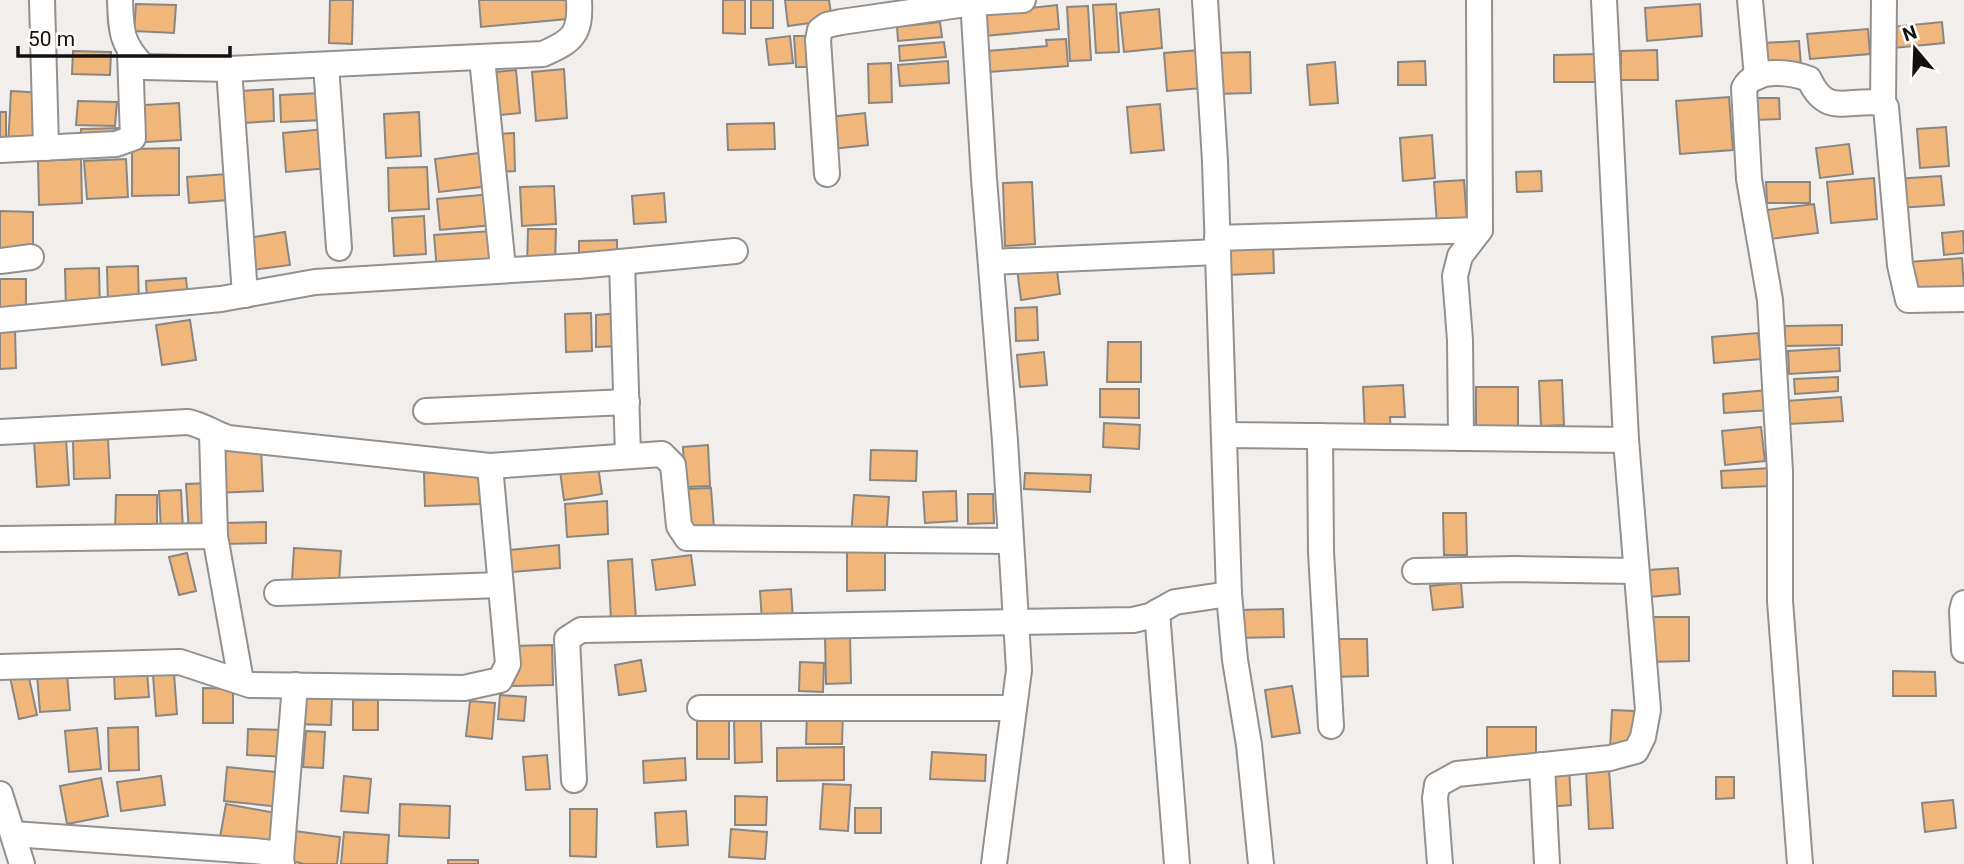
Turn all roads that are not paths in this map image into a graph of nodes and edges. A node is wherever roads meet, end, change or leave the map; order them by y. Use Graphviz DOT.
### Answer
graph roads {
  1 [pos="41,0"];
  2 [pos="120,0"];
  3 [pos="579,0"];
  4 [pos="1023,0"];
  5 [pos="1205,0"];
  6 [pos="1479,0"];
  7 [pos="1604,0"];
  8 [pos="1750,0"];
  9 [pos="1884,0"];
  10 [pos="973,1"];
  11 [pos="130,53"];
  12 [pos="482,58"];
  13 [pos="326,65"];
  14 [pos="229,69"];
  15 [pos="1757,77"];
  16 [pos="1883,103"];
  17 [pos="46,148"];
  18 [pos="0,150"];
  19 [pos="827,174"];
  20 [pos="1480,230"];
  21 [pos="1217,245"];
  22 [pos="339,248"];
  23 [pos="735,251"];
  24 [pos="31,257"];
  25 [pos="502,258"];
  26 [pos="0,261"];
  27 [pos="622,262"];
  28 [pos="990,262"];
  29 [pos="245,295"];
  30 [pos="1964,299"];
  31 [pos="0,320"];
  32 [pos="627,402"];
  33 [pos="426,411"];
  34 [pos="0,432"];
  35 [pos="212,433"];
  36 [pos="1224,435"];
  37 [pos="1320,436"];
  38 [pos="1461,438"];
  39 [pos="1626,440"];
  40 [pos="628,455"];
  41 [pos="490,466"];
  42 [pos="215,536"];
  43 [pos="0,539"];
  44 [pos="1011,541"];
  45 [pos="1415,571"];
  46 [pos="1636,571"];
  47 [pos="500,585"];
  48 [pos="277,593"];
  49 [pos="1229,594"];
  50 [pos="1964,603"];
  51 [pos="1157,612"];
  52 [pos="1016,624"];
  53 [pos="1964,650"];
  54 [pos="0,667"];
  55 [pos="241,681"];
  56 [pos="296,685"];
  57 [pos="700,708"];
  58 [pos="1014,708"];
  59 [pos="1331,726"];
  60 [pos="1542,765"];
  61 [pos="574,780"];
  62 [pos="0,794"];
  63 [pos="13,834"];
  64 [pos="282,862"];
  65 [pos="22,864"];
  66 [pos="994,864"];
  67 [pos="1177,864"];
  68 [pos="1261,864"];
  69 [pos="1440,864"];
  70 [pos="1547,864"];
  71 [pos="1800,864"];
  1 -- 17 [label="street"];
  2 -- 11 [label="street"];
  3 -- 12 [label="street"];
  4 -- 10 [label="street"];
  5 -- 21 [label="street"];
  6 -- 20 [label="street"];
  7 -- 39 [label="street"];
  8 -- 15 [label="street"];
  9 -- 16 [label="street"];
  10 -- 19 [label="street"];
  10 -- 28 [label="street"];
  11 -- 14 [label="street"];
  11 -- 17 [label="street"];
  12 -- 13 [label="street"];
  12 -- 25 [label="street"];
  13 -- 14 [label="street"];
  13 -- 22 [label="street"];
  14 -- 29 [label="street"];
  15 -- 16 [label="street"];
  15 -- 71 [label="street"];
  16 -- 30 [label="street"];
  17 -- 18 [label="street"];
  20 -- 21 [label="street"];
  20 -- 38 [label="street"];
  21 -- 28 [label="street"];
  21 -- 36 [label="street"];
  23 -- 27 [label="street"];
  24 -- 26 [label="street"];
  27 -- 29 [label="street"];
  27 -- 32 [label="street"];
  28 -- 44 [label="street"];
  29 -- 31 [label="street"];
  32 -- 33 [label="street"];
  32 -- 40 [label="street"];
  34 -- 35 [label="street"];
  35 -- 41 [label="street"];
  35 -- 42 [label="street"];
  36 -- 37 [label="street"];
  36 -- 49 [label="street"];
  37 -- 38 [label="street"];
  37 -- 59 [label="street"];
  38 -- 39 [label="street"];
  39 -- 46 [label="street"];
  40 -- 41 [label="street"];
  40 -- 44 [label="street"];
  41 -- 47 [label="street"];
  42 -- 43 [label="street"];
  42 -- 55 [label="street"];
  44 -- 52 [label="street"];
  45 -- 46 [label="street"];
  46 -- 60 [label="street"];
  47 -- 48 [label="street"];
  47 -- 56 [label="street"];
  49 -- 51 [label="street"];
  49 -- 68 [label="street"];
  50 -- 53 [label="street"];
  51 -- 52 [label="street"];
  51 -- 67 [label="street"];
  52 -- 58 [label="street"];
  52 -- 61 [label="street"];
  54 -- 55 [label="street"];
  55 -- 56 [label="street"];
  56 -- 64 [label="street"];
  57 -- 58 [label="street"];
  58 -- 66 [label="street"];
  60 -- 69 [label="street"];
  60 -- 70 [label="street"];
  62 -- 63 [label="street"];
  63 -- 64 [label="street"];
  63 -- 65 [label="street"];
}
